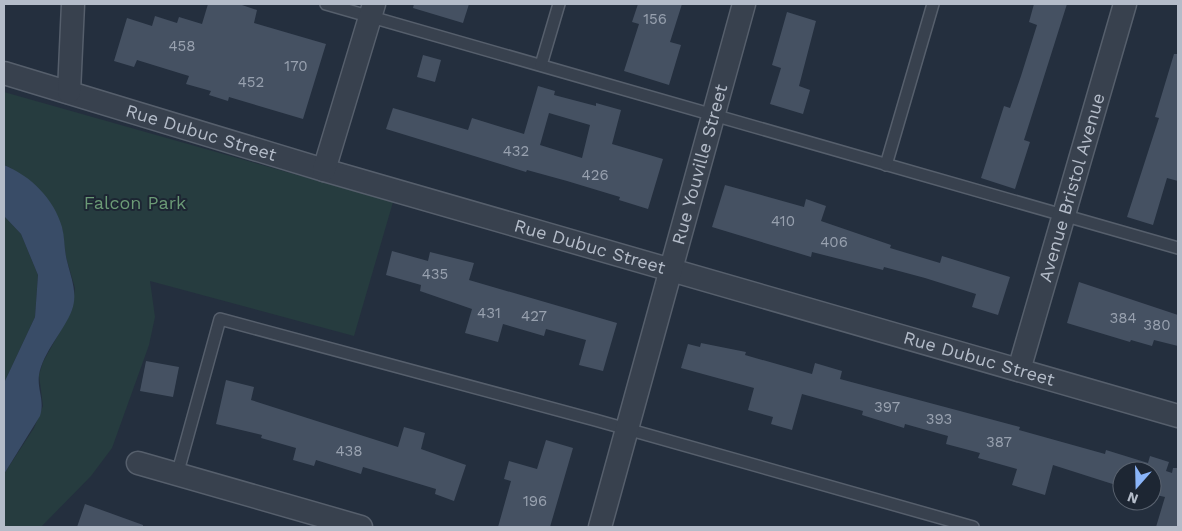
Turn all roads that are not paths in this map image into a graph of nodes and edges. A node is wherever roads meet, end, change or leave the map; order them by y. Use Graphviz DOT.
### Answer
graph roads {
  1 [pos="73,4"];
  2 [pos="326,4"];
  3 [pos="559,4"];
  4 [pos="744,4"];
  5 [pos="933,4"];
  6 [pos="1125,4"];
  7 [pos="372,10"];
  8 [pos="542,64"];
  9 [pos="4,73"];
  10 [pos="70,92"];
  11 [pos="712,113"];
  12 [pos="886,165"];
  13 [pos="324,170"];
  14 [pos="1064,216"];
  15 [pos="1178,248"];
  16 [pos="669,271"];
  17 [pos="1019,370"];
  18 [pos="1178,416"];
  19 [pos="627,428"];
  20 [pos="138,463"];
  21 [pos="177,475"];
  22 [pos="361,527"];
  23 [pos="600,527"];
  24 [pos="973,527"];
  1 -- 10 [label="street"];
  2 -- 7 [label="lane"];
  3 -- 8 [label="lane"];
  4 -- 11 [label="street, Rue Youville Street"];
  5 -- 12 [label="lane"];
  6 -- 14 [label="street, Avenue Bristol Avenue"];
  7 -- 8 [label="lane"];
  7 -- 13 [label="street"];
  8 -- 11 [label="lane"];
  9 -- 10 [label="street, Rue Dubuc Street"];
  10 -- 13 [label="street, Rue Dubuc Street"];
  11 -- 12 [label="lane"];
  11 -- 16 [label="street, Rue Youville Street"];
  12 -- 14 [label="lane"];
  13 -- 16 [label="street, Rue Dubuc Street"];
  14 -- 15 [label="lane"];
  14 -- 17 [label="street, Avenue Bristol Avenue"];
  16 -- 17 [label="street, Rue Dubuc Street"];
  16 -- 19 [label="street, Rue Youville Street"];
  17 -- 18 [label="street, Rue Dubuc Street"];
  19 -- 21 [label="lane"];
  19 -- 23 [label="street, Rue Youville Street"];
  19 -- 24 [label="lane"];
  20 -- 21 [label="street"];
  21 -- 22 [label="street"];
}
